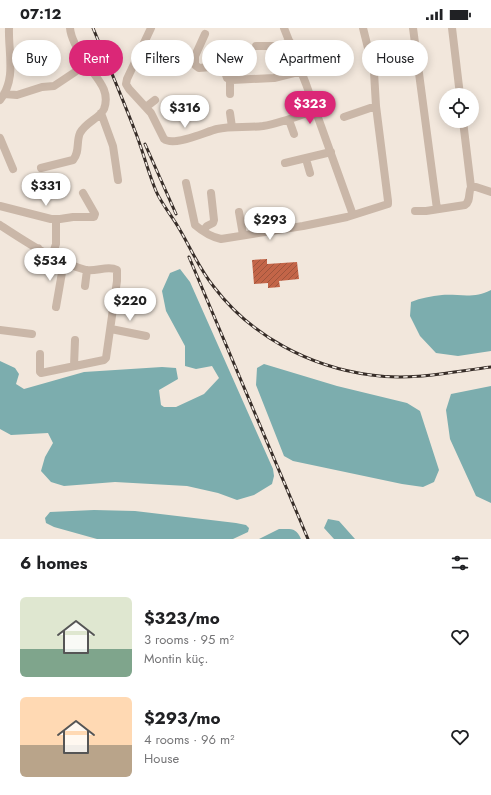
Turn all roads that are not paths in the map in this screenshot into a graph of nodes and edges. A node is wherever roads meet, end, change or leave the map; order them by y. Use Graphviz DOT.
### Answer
graph roads {
  1 [pos="9,28"];
  2 [pos="70,28"];
  3 [pos="151,28"];
  4 [pos="284,28"];
  5 [pos="363,28"];
  6 [pos="412,28"];
  7 [pos="452,28"];
  8 [pos="205,34"];
  9 [pos="73,40"];
  10 [pos="202,40"];
  11 [pos="289,40"];
  12 [pos="202,41"];
  13 [pos="202,68"];
  14 [pos="69,76"];
  15 [pos="96,76"];
  16 [pos="226,76"];
  17 [pos="282,76"];
  18 [pos="304,76"];
  19 [pos="230,80"];
  20 [pos="459,88"];
  21 [pos="230,94"];
  22 [pos="2,96"];
  23 [pos="154,100"];
  24 [pos="376,106"];
  25 [pos="146,107"];
  26 [pos="316,110"];
  27 [pos="101,113"];
  28 [pos="230,113"];
  29 [pos="344,117"];
  30 [pos="289,120"];
  31 [pos="232,127"];
  32 [pos="464,128"];
  33 [pos="294,134"];
  34 [pos="0,138"];
  35 [pos="331,152"];
  36 [pos="306,159"];
  37 [pos="285,164"];
  38 [pos="13,168"];
  39 [pos="41,168"];
  40 [pos="310,172"];
  41 [pos="118,180"];
  42 [pos="186,183"];
  43 [pos="471,187"];
  44 [pos="491,192"];
  45 [pos="83,193"];
  46 [pos="210,193"];
  47 [pos="0,206"];
  48 [pos="437,209"];
  49 [pos="416,211"];
  50 [pos="239,212"];
  51 [pos="353,216"];
  52 [pos="56,220"];
  53 [pos="0,225"];
  54 [pos="203,231"];
  55 [pos="243,235"];
  56 [pos="38,248"];
  57 [pos="52,256"];
  58 [pos="64,261"];
  59 [pos="32,264"];
  60 [pos="87,270"];
  61 [pos="85,286"];
  62 [pos="56,307"];
  63 [pos="111,329"];
  64 [pos="0,330"];
  65 [pos="32,334"];
  66 [pos="146,336"];
  67 [pos="75,340"];
  68 [pos="40,354"];
  69 [pos="74,366"];
  1 -- 22 [label="street"];
  2 -- 9 [label="street"];
  3 -- 25 [label="street"];
  4 -- 11 [label="street"];
  5 -- 24 [label="street"];
  6 -- 48 [label="street"];
  7 -- 20 [label="street"];
  8 -- 10 [label="street"];
  12 -- 13 [label="street"];
  14 -- 22 [label="street"];
  15 -- 27 [label="street"];
  16 -- 19 [label="street"];
  17 -- 19 [label="street"];
  18 -- 26 [label="street"];
  19 -- 21 [label="street"];
  23 -- 25 [label="street"];
  24 -- 29 [label="street"];
  24 -- 51 [label="street"];
  25 -- 31 [label="street"];
  26 -- 30 [label="street"];
  26 -- 35 [label="street"];
  27 -- 39 [label="street"];
  27 -- 41 [label="street"];
  28 -- 31 [label="street"];
  30 -- 31 [label="street"];
  30 -- 33 [label="street"];
  32 -- 43 [label="street"];
  34 -- 38 [label="street"];
  35 -- 36 [label="street"];
  35 -- 51 [label="street"];
  36 -- 37 [label="street"];
  36 -- 40 [label="street"];
  42 -- 54 [label="street"];
  43 -- 44 [label="street"];
  43 -- 48 [label="street"];
  45 -- 52 [label="street"];
  46 -- 54 [label="street"];
  47 -- 52 [label="street"];
  48 -- 49 [label="street"];
  50 -- 55 [label="street"];
  51 -- 55 [label="street"];
  52 -- 57 [label="street"];
  53 -- 56 [label="street"];
  54 -- 55 [label="street"];
  56 -- 57 [label="street"];
  56 -- 59 [label="street"];
  57 -- 58 [label="street"];
  58 -- 60 [label="street"];
  58 -- 62 [label="street"];
  60 -- 61 [label="street"];
  60 -- 63 [label="street"];
  63 -- 66 [label="street"];
  63 -- 69 [label="street"];
  64 -- 65 [label="street"];
  67 -- 69 [label="street"];
  68 -- 69 [label="street"];
}
